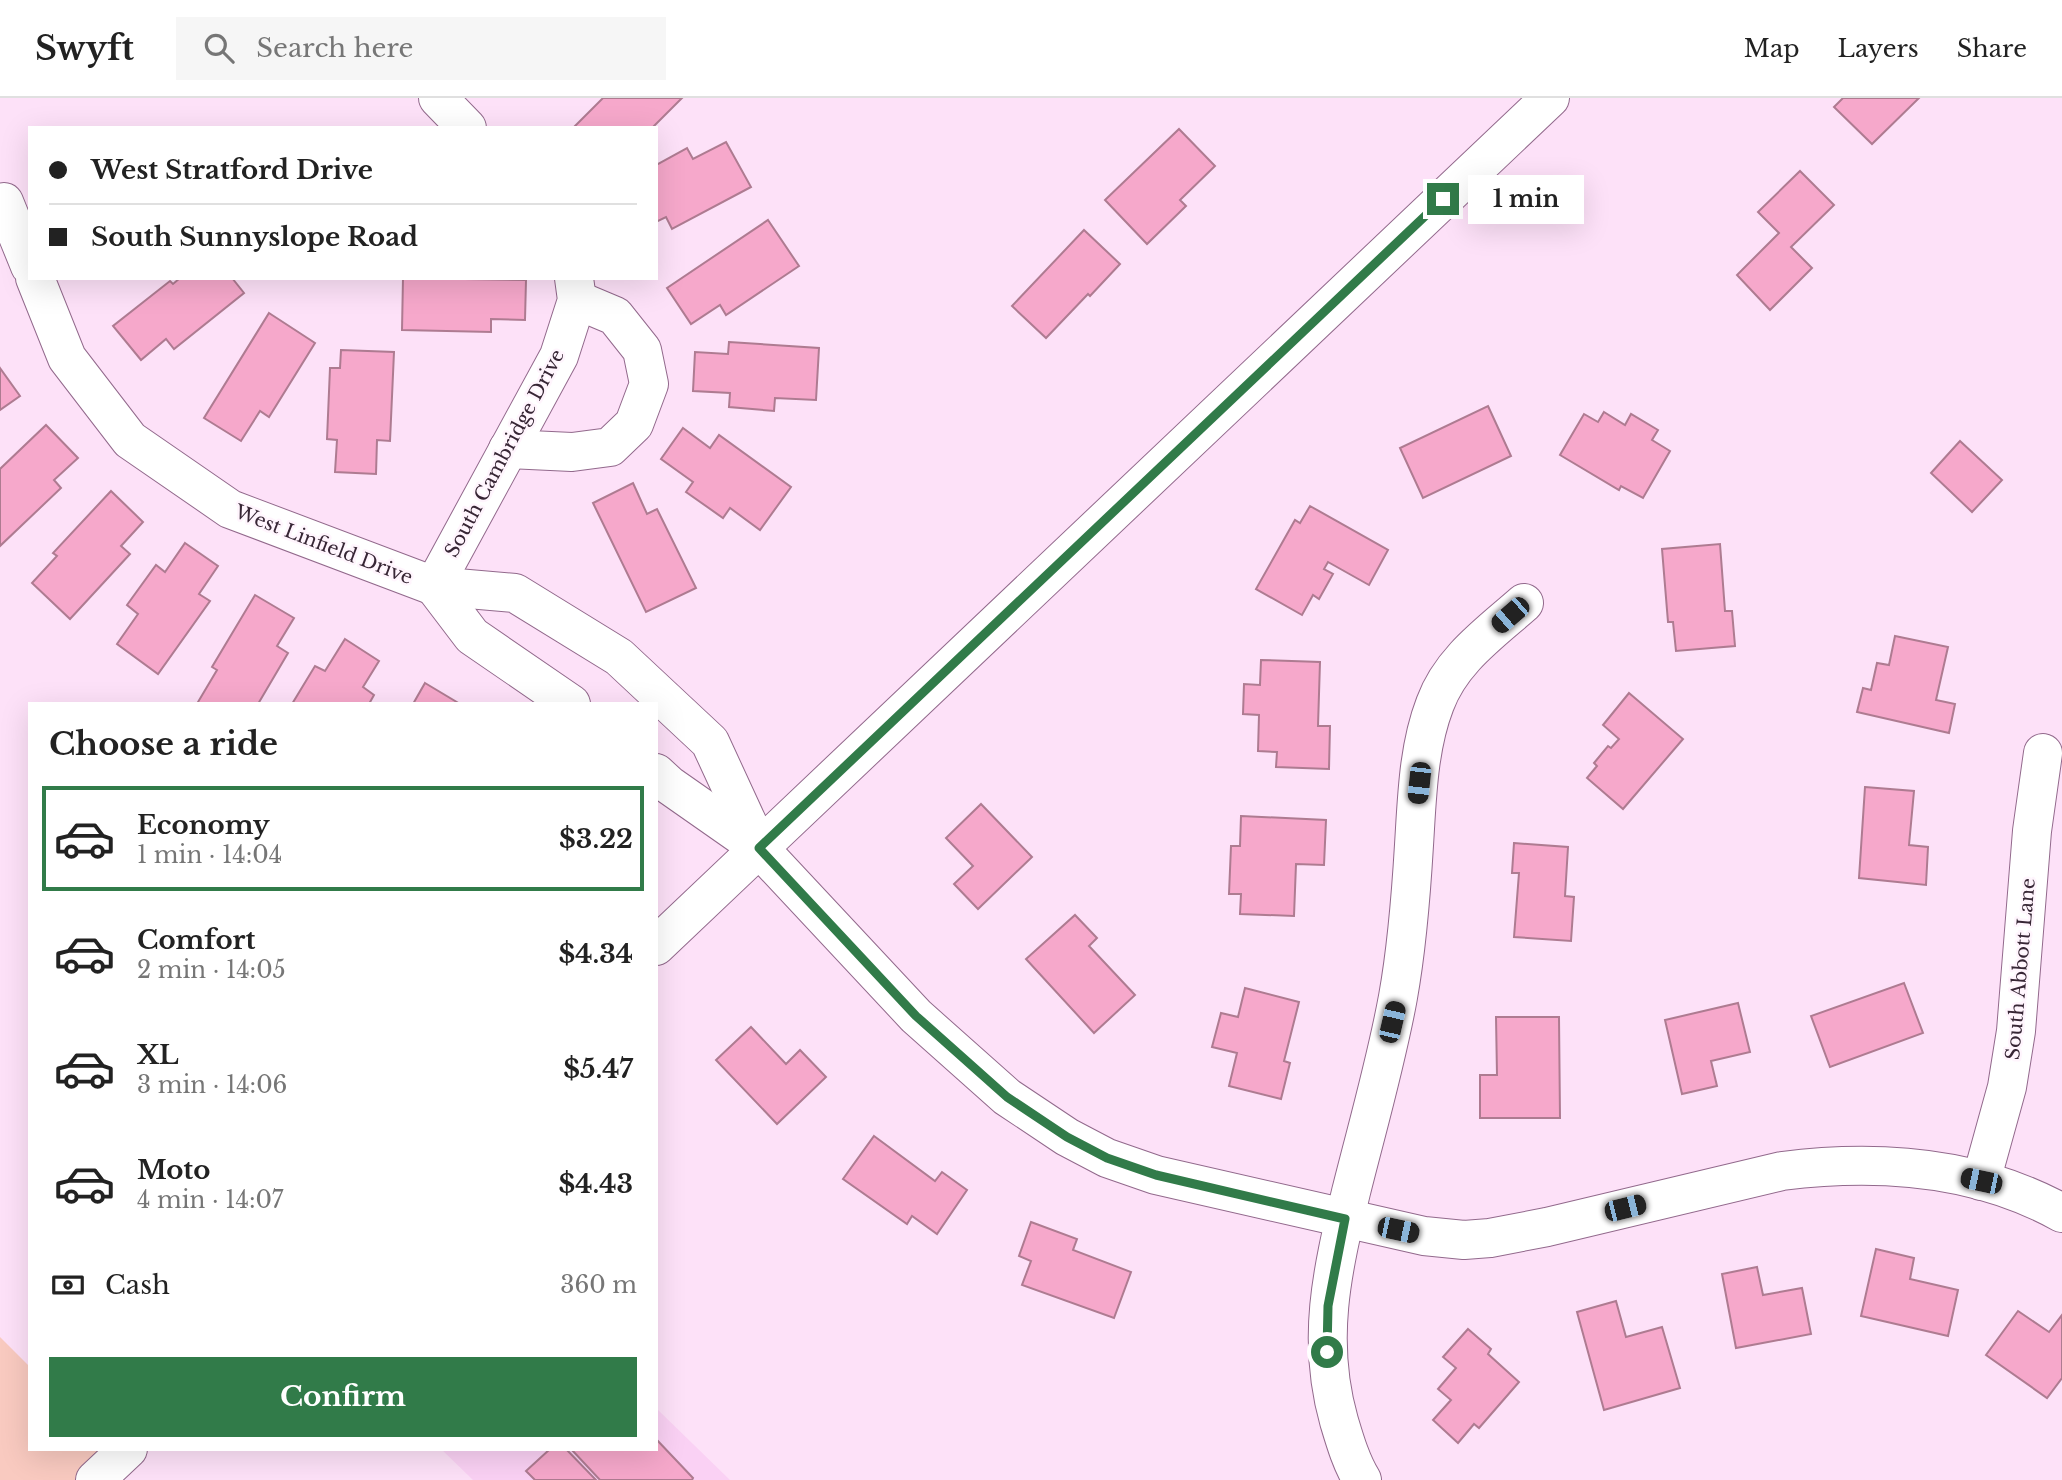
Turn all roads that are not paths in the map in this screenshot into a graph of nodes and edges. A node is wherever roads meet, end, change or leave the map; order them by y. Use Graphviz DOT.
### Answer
graph roads {
  1 [pos="438,98"];
  2 [pos="1550,98"];
  3 [pos="465,126"];
  4 [pos="4,202"];
  5 [pos="28,261"];
  6 [pos="36,280"];
  7 [pos="576,289"];
  8 [pos="508,449"];
  9 [pos="434,586"];
  10 [pos="1524,603"];
  11 [pos="568,702"];
  12 [pos="2043,753"];
  13 [pos="658,775"];
  14 [pos="759,848"];
  15 [pos="658,944"];
  16 [pos="1981,1181"];
  17 [pos="2062,1213"];
  18 [pos="1345,1219"];
  19 [pos="126,1451"];
  20 [pos="95,1480"];
  21 [pos="1362,1480"];
  1 -- 3 [label="street"];
  2 -- 14 [label="street"];
  4 -- 5 [label="street"];
  6 -- 9 [label="street, West Linfield Drive"];
  7 -- 8 [label="street, South Cambridge Drive"];
  7 -- 8 [label="street"];
  8 -- 9 [label="street, South Cambridge Drive"];
  9 -- 11 [label="street, West Linfield Drive"];
  9 -- 14 [label="street, West Linfield Drive"];
  10 -- 18 [label="street"];
  12 -- 16 [label="street, South Abbott Lane"];
  13 -- 14 [label="street, West Linfield Drive"];
  14 -- 15 [label="street"];
  14 -- 18 [label="street, West Linfield Drive"];
  16 -- 17 [label="street, West Linfield Drive"];
  16 -- 18 [label="street, West Linfield Drive"];
  18 -- 21 [label="street"];
  19 -- 20 [label="street"];
}
